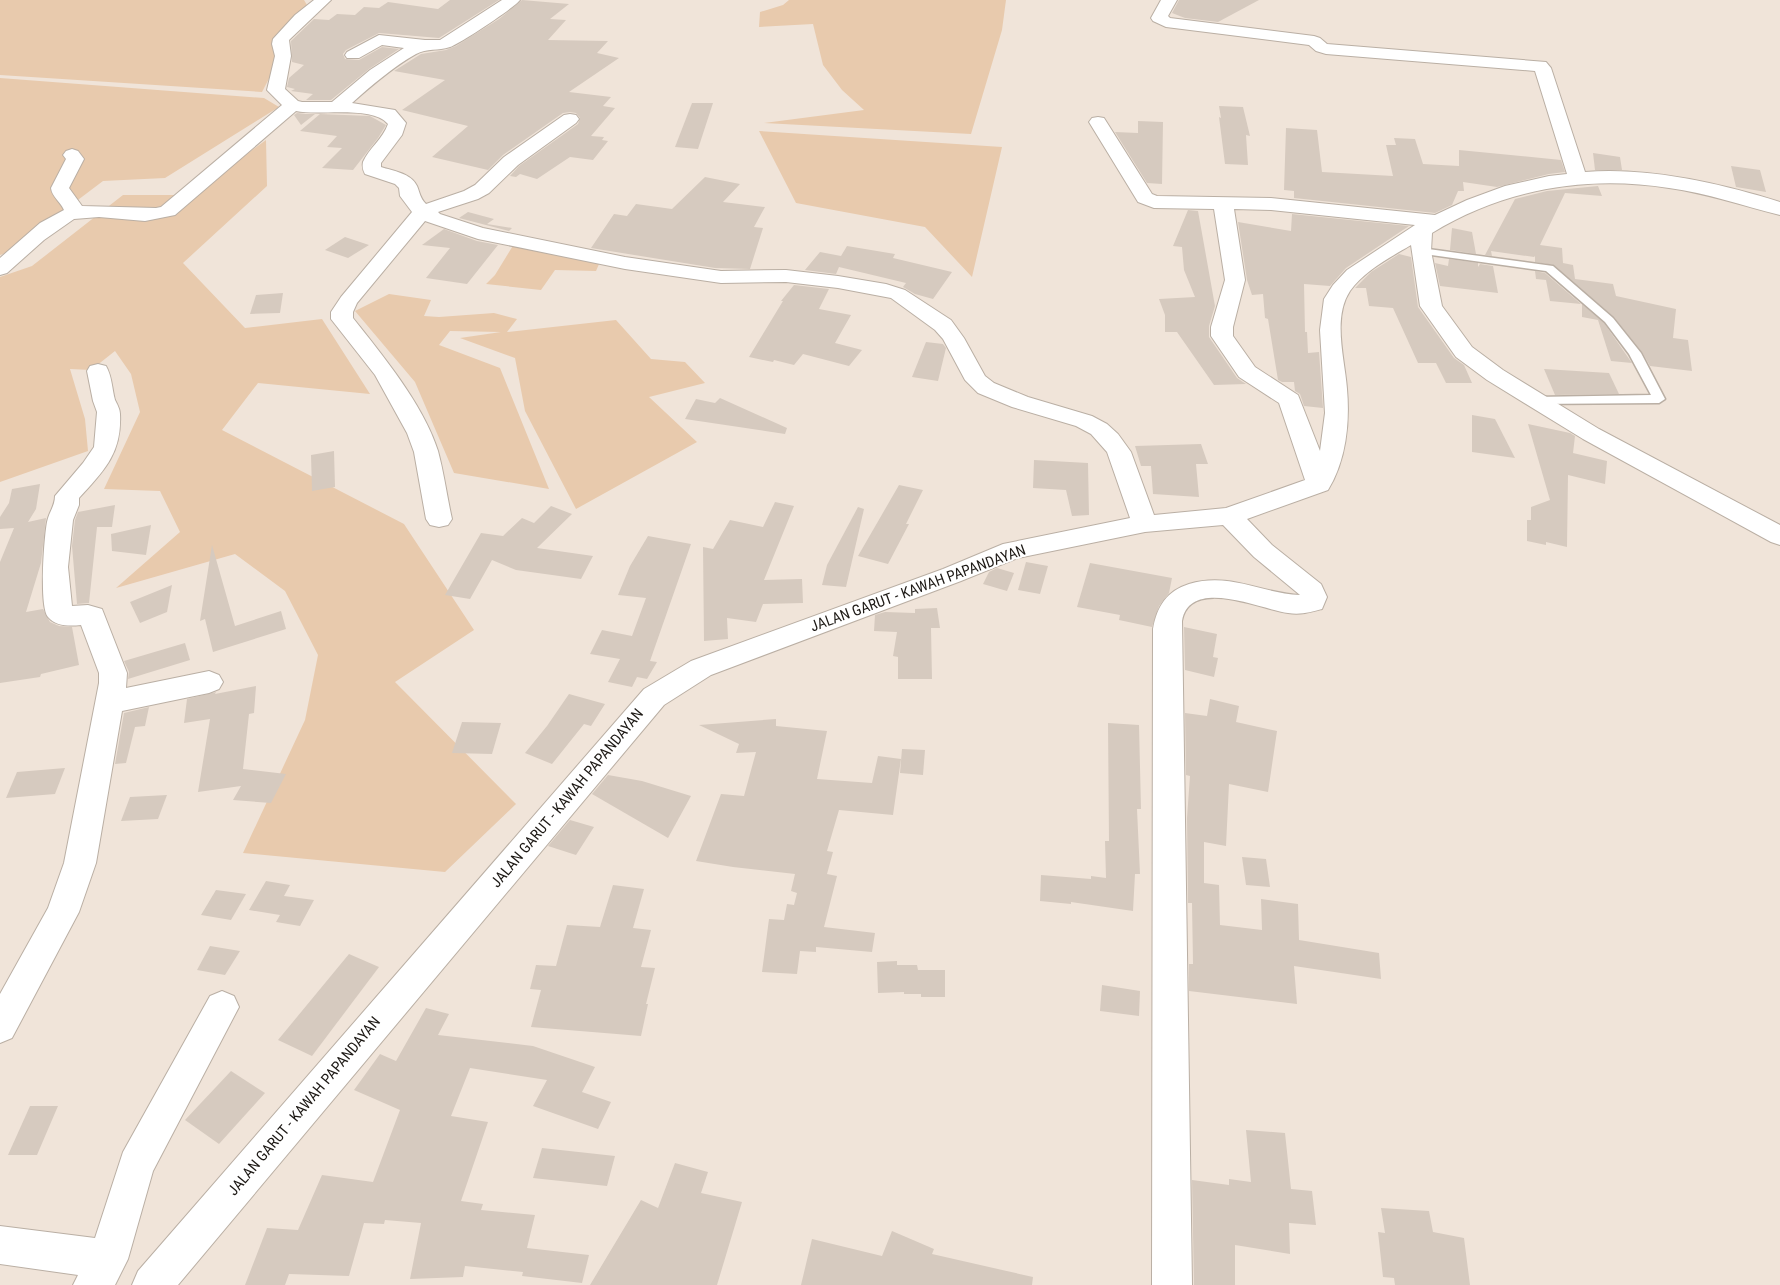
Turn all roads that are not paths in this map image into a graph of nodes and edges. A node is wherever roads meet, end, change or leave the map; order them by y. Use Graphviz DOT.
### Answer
graph roads {
  1 [pos="323,0"];
  2 [pos="512,0"];
  3 [pos="1169,0"];
  4 [pos="424,45"];
  5 [pos="353,55"];
  6 [pos="292,105"];
  7 [pos="337,107"];
  8 [pos="570,119"];
  9 [pos="1098,122"];
  10 [pos="72,155"];
  11 [pos="1577,177"];
  12 [pos="1223,202"];
  13 [pos="1778,210"];
  14 [pos="424,211"];
  15 [pos="75,212"];
  16 [pos="1426,234"];
  17 [pos="0,269"];
  18 [pos="98,371"];
  19 [pos="1536,401"];
  20 [pos="1319,484"];
  21 [pos="1229,516"];
  22 [pos="439,519"];
  23 [pos="1145,524"];
  24 [pos="1780,536"];
  25 [pos="209,682"];
  26 [pos="111,702"];
  27 [pos="222,1007"];
  28 [pos="0,1027"];
  29 [pos="0,1245"];
  30 [pos="101,1272"];
  31 [pos="152,1285"];
  32 [pos="1172,1285"];
  1 -- 6 [label="street"];
  2 -- 4 [label="street"];
  3 -- 11 [label="street"];
  4 -- 5 [label="street"];
  4 -- 7 [label="street"];
  6 -- 7 [label="street"];
  6 -- 15 [label="street"];
  7 -- 14 [label="street"];
  8 -- 14 [label="street"];
  9 -- 12 [label="street"];
  10 -- 15 [label="street"];
  11 -- 13 [label="street"];
  11 -- 16 [label="street"];
  12 -- 16 [label="street"];
  12 -- 20 [label="street"];
  14 -- 22 [label="street"];
  14 -- 23 [label="street"];
  15 -- 17 [label="street"];
  16 -- 19 [label="street"];
  16 -- 19 [label="lane"];
  16 -- 20 [label="street"];
  18 -- 26 [label="street"];
  19 -- 24 [label="street"];
  20 -- 21 [label="street, JALAN GARUT - KAWAH PAPANDAYAN"];
  21 -- 23 [label="street, JALAN GARUT - KAWAH PAPANDAYAN"];
  21 -- 32 [label="street"];
  23 -- 31 [label="street, JALAN GARUT - KAWAH PAPANDAYAN"];
  25 -- 26 [label="street"];
  26 -- 28 [label="street"];
  27 -- 30 [label="street"];
  29 -- 30 [label="street"];
}
